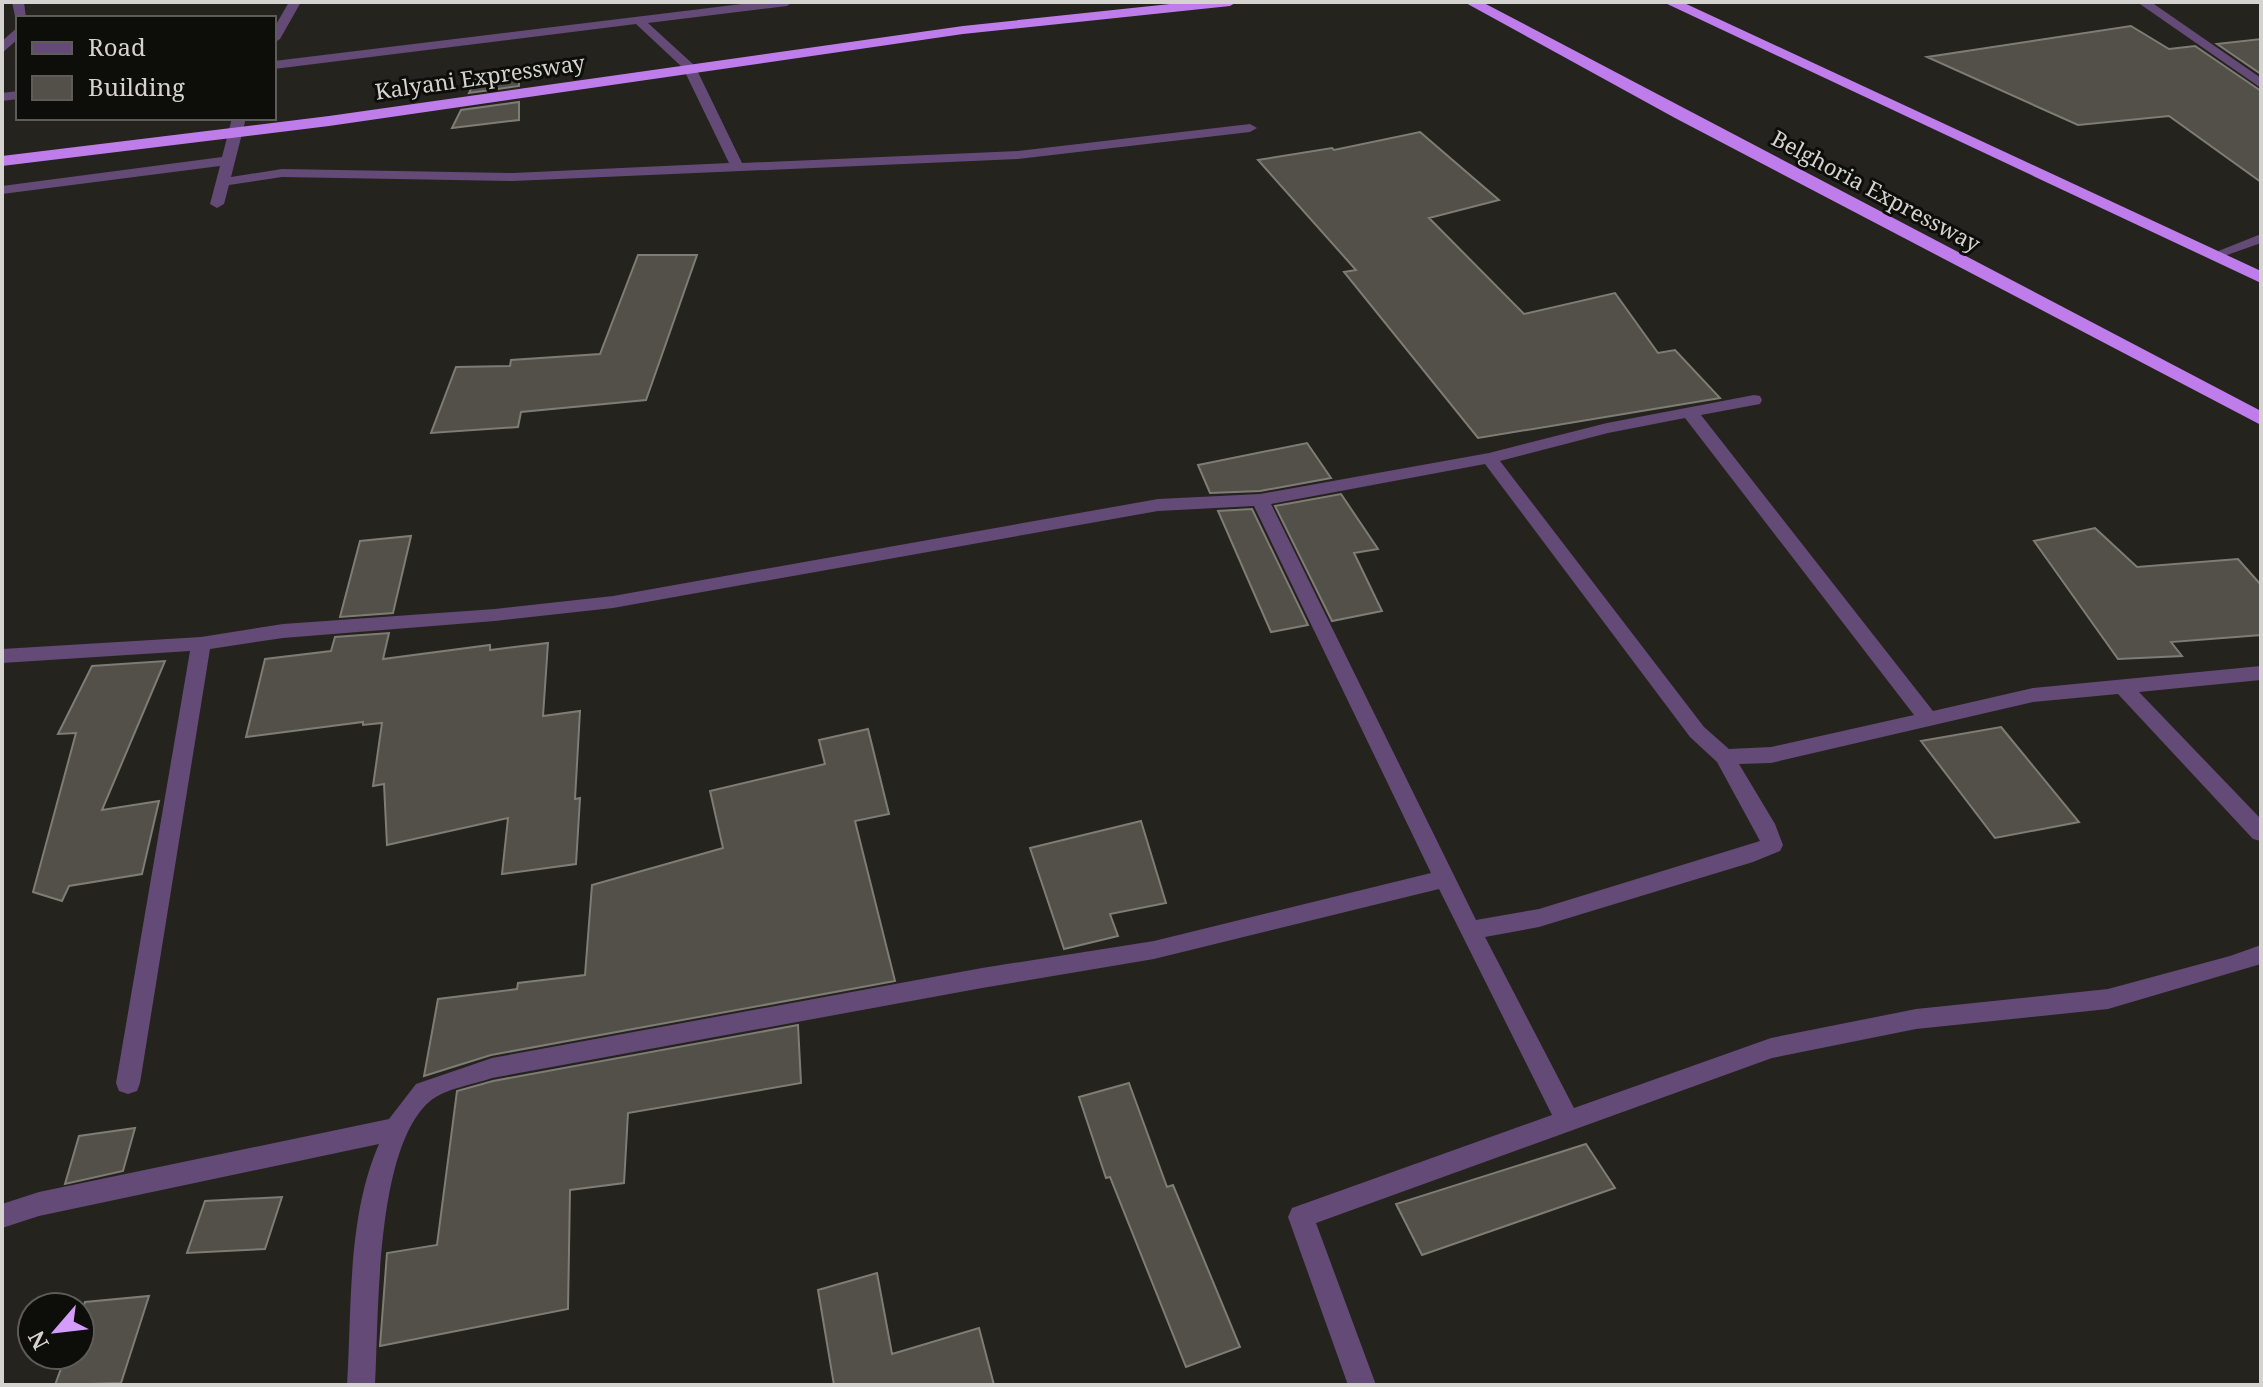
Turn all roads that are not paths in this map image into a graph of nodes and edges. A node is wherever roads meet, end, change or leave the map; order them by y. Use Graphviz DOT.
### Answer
graph roads {
  1 [pos="295,2"];
  2 [pos="787,2"];
  3 [pos="1230,2"];
  4 [pos="1471,2"];
  5 [pos="1670,2"];
  6 [pos="2143,2"];
  7 [pos="638,20"];
  8 [pos="16,33"];
  9 [pos="276,35"];
  10 [pos="2,49"];
  11 [pos="276,65"];
  12 [pos="2261,84"];
  13 [pos="238,120"];
  14 [pos="1250,128"];
  15 [pos="2,161"];
  16 [pos="227,161"];
  17 [pos="738,168"];
  18 [pos="223,182"];
  19 [pos="2,190"];
  20 [pos="217,204"];
  21 [pos="2261,238"];
  22 [pos="2213,256"];
  23 [pos="2261,278"];
  24 [pos="1754,400"];
  25 [pos="1691,414"];
  26 [pos="2261,419"];
  27 [pos="1489,458"];
  28 [pos="1260,500"];
  29 [pos="201,644"];
  30 [pos="2,656"];
  31 [pos="2261,673"];
  32 [pos="2122,686"];
  33 [pos="1929,720"];
  34 [pos="1724,757"];
  35 [pos="2261,833"];
  36 [pos="1447,878"];
  37 [pos="1470,930"];
  38 [pos="2261,954"];
  39 [pos="128,1083"];
  40 [pos="1569,1123"];
  41 [pos="395,1129"];
  42 [pos="2,1216"];
  43 [pos="361,1385"];
  44 [pos="1362,1385"];
  1 -- 9 [label="street"];
  2 -- 7 [label="street"];
  3 -- 15 [label="highway, Kalyani Expressway"];
  4 -- 26 [label="highway, Belghoria Expressway"];
  5 -- 22 [label="highway"];
  6 -- 12 [label="street"];
  7 -- 11 [label="street"];
  7 -- 17 [label="street"];
  8 -- 10 [label="street"];
  13 -- 16 [label="street"];
  14 -- 17 [label="street"];
  16 -- 18 [label="street"];
  16 -- 19 [label="street"];
  17 -- 18 [label="street"];
  18 -- 20 [label="street"];
  21 -- 22 [label="street"];
  22 -- 23 [label="highway"];
  24 -- 25 [label="street"];
  25 -- 27 [label="street"];
  25 -- 33 [label="street"];
  27 -- 28 [label="street"];
  27 -- 34 [label="street"];
  28 -- 29 [label="street"];
  28 -- 36 [label="street"];
  29 -- 30 [label="street"];
  29 -- 39 [label="street"];
  31 -- 32 [label="street"];
  32 -- 33 [label="street"];
  32 -- 35 [label="street"];
  33 -- 34 [label="street"];
  34 -- 37 [label="street"];
  36 -- 37 [label="street"];
  36 -- 41 [label="street"];
  37 -- 40 [label="street"];
  38 -- 40 [label="street"];
  40 -- 44 [label="street"];
  41 -- 42 [label="street"];
  41 -- 43 [label="street"];
}
